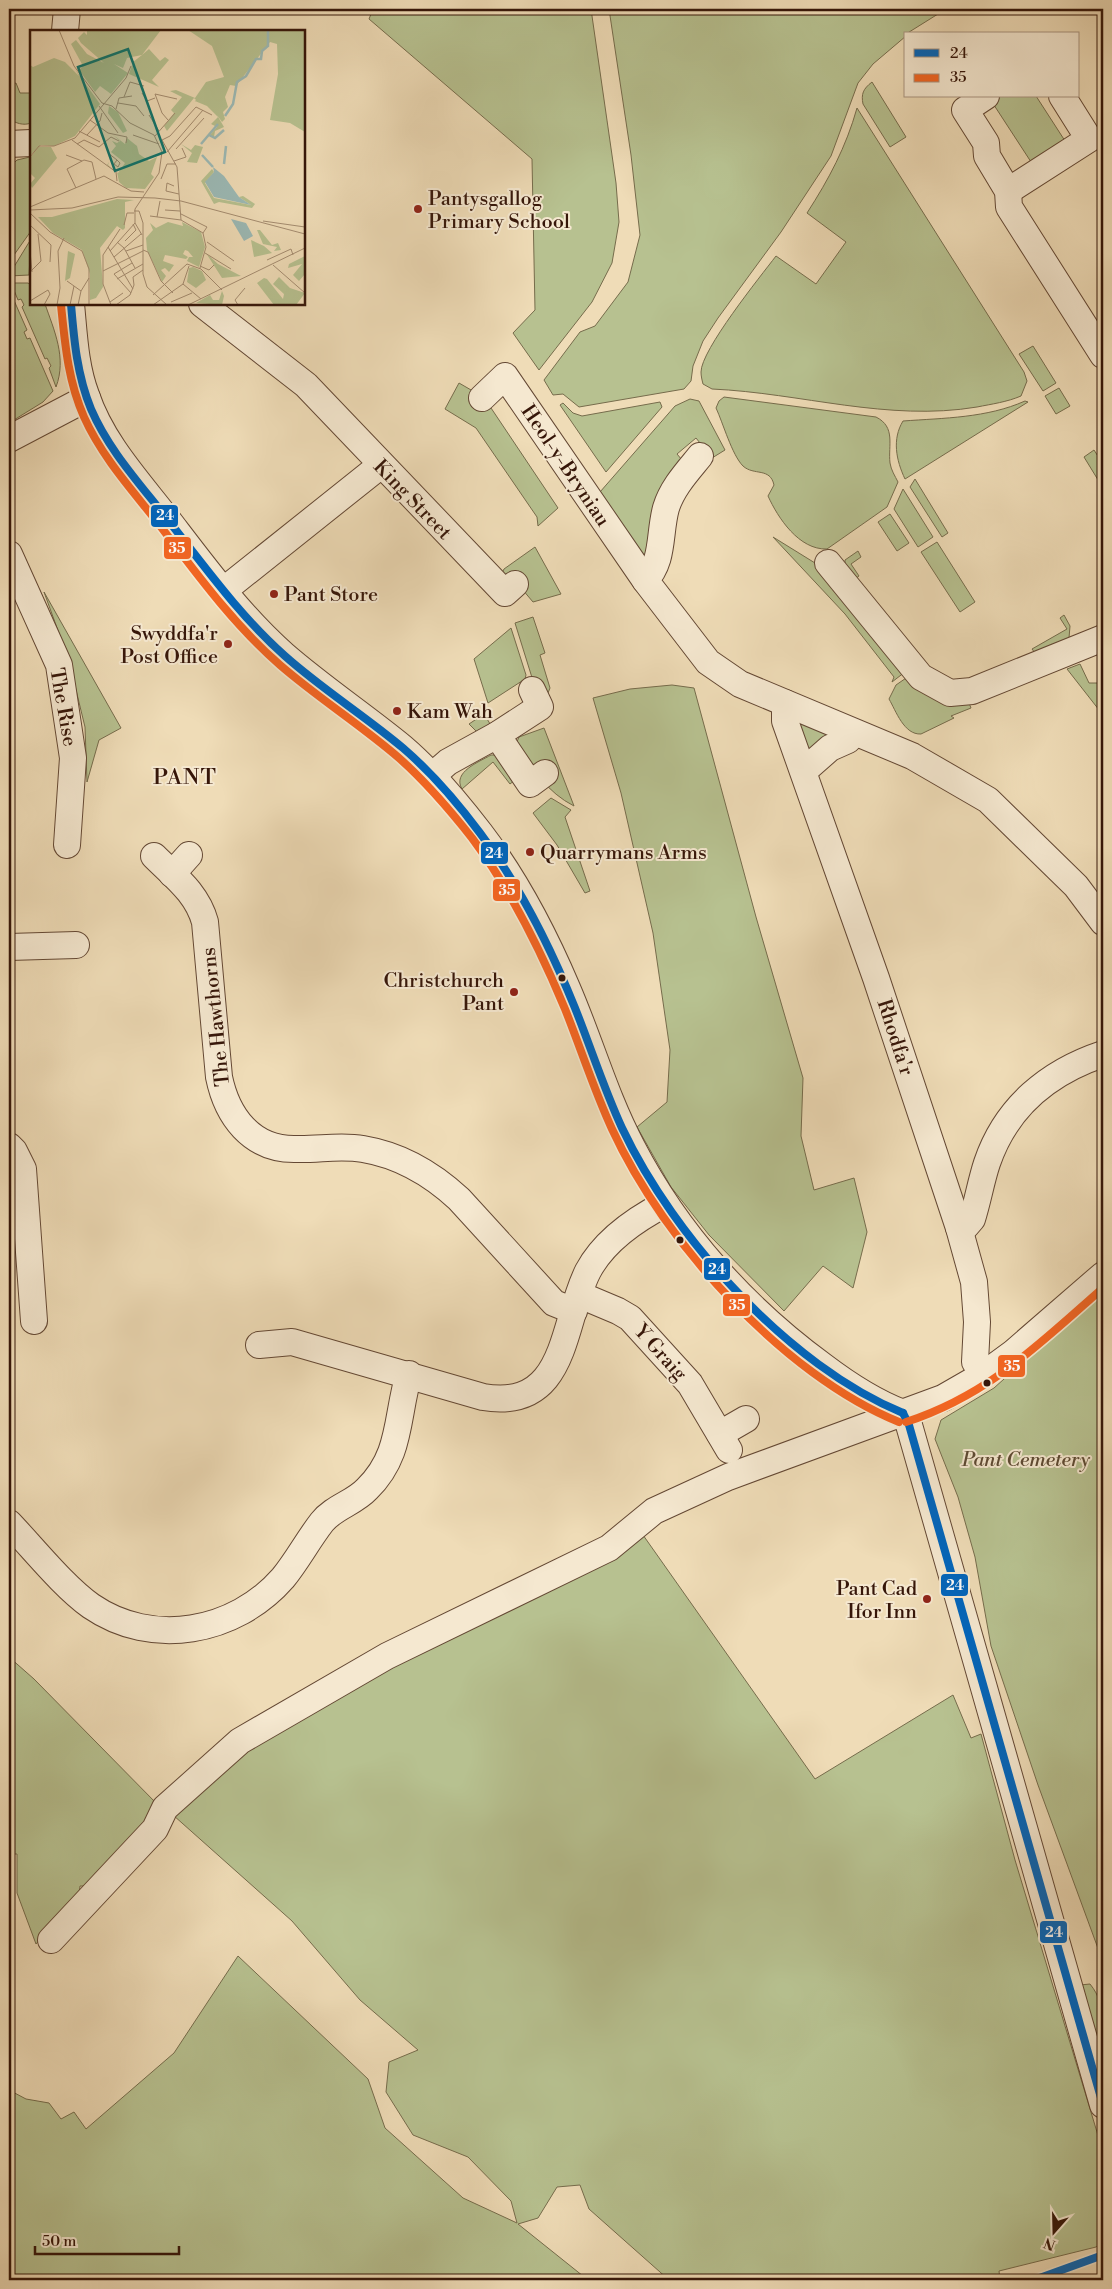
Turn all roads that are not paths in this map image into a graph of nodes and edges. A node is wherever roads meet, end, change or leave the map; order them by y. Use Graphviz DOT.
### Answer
graph roads {
  1 [pos="67,9"];
  2 [pos="65,30"];
  3 [pos="983,98"];
  4 [pos="1063,98"];
  5 [pos="30,143"];
  6 [pos="9,144"];
  7 [pos="1008,191"];
  8 [pos="70,305"];
  9 [pos="203,305"];
  10 [pos="1103,355"];
  11 [pos="87,398"];
  12 [pos="482,398"];
  13 [pos="9,439"];
  14 [pos="700,456"];
  15 [pos="381,465"];
  16 [pos="828,563"];
  17 [pos="14,565"];
  18 [pos="645,580"];
  19 [pos="515,584"];
  20 [pos="223,590"];
  21 [pos="1103,638"];
  22 [pos="532,690"];
  23 [pos="785,703"];
  24 [pos="854,733"];
  25 [pos="497,735"];
  26 [pos="805,770"];
  27 [pos="545,773"];
  28 [pos="432,776"];
  29 [pos="67,845"];
  30 [pos="172,862"];
  31 [pos="1103,922"];
  32 [pos="76,945"];
  33 [pos="9,947"];
  34 [pos="1103,1054"];
  35 [pos="9,1146"];
  36 [pos="665,1204"];
  37 [pos="959,1228"];
  38 [pos="1103,1275"];
  39 [pos="577,1303"];
  40 [pos="34,1321"];
  41 [pos="259,1345"];
  42 [pos="409,1374"];
  43 [pos="983,1375"];
  44 [pos="903,1413"];
  45 [pos="746,1419"];
  46 [pos="9,1523"];
  47 [pos="51,1940"];
  48 [pos="1103,2104"];
  1 -- 2 [label="street"];
  3 -- 7 [label="street"];
  4 -- 7 [label="street"];
  5 -- 6 [label="street"];
  7 -- 10 [label="street"];
  8 -- 11 [label="street"];
  9 -- 15 [label="street, King Street"];
  11 -- 13 [label="street"];
  11 -- 20 [label="street"];
  12 -- 18 [label="street, Heol-y-Bryniau"];
  14 -- 18 [label="street"];
  15 -- 19 [label="street, King Street"];
  15 -- 20 [label="street"];
  16 -- 21 [label="street"];
  17 -- 29 [label="street, The Rise"];
  18 -- 23 [label="street, Heol-y-Bryniau"];
  20 -- 28 [label="street"];
  22 -- 25 [label="street"];
  23 -- 24 [label="street, Heol-y-Bryniau"];
  23 -- 26 [label="street, Rhodfa'r"];
  24 -- 26 [label="street"];
  24 -- 31 [label="street, Heol-y-Bryniau"];
  25 -- 27 [label="street"];
  25 -- 28 [label="street"];
  26 -- 37 [label="street, Rhodfa'r"];
  28 -- 36 [label="street"];
  30 -- 39 [label="street, The Hawthorns"];
  32 -- 33 [label="street"];
  34 -- 37 [label="street"];
  35 -- 40 [label="street"];
  36 -- 39 [label="street"];
  36 -- 44 [label="street"];
  37 -- 43 [label="street, Rhodfa'r"];
  38 -- 43 [label="street"];
  39 -- 42 [label="street"];
  39 -- 45 [label="street, Y Graig"];
  41 -- 42 [label="street"];
  42 -- 46 [label="street"];
  43 -- 44 [label="street"];
  44 -- 47 [label="street"];
  44 -- 48 [label="street"];
}
